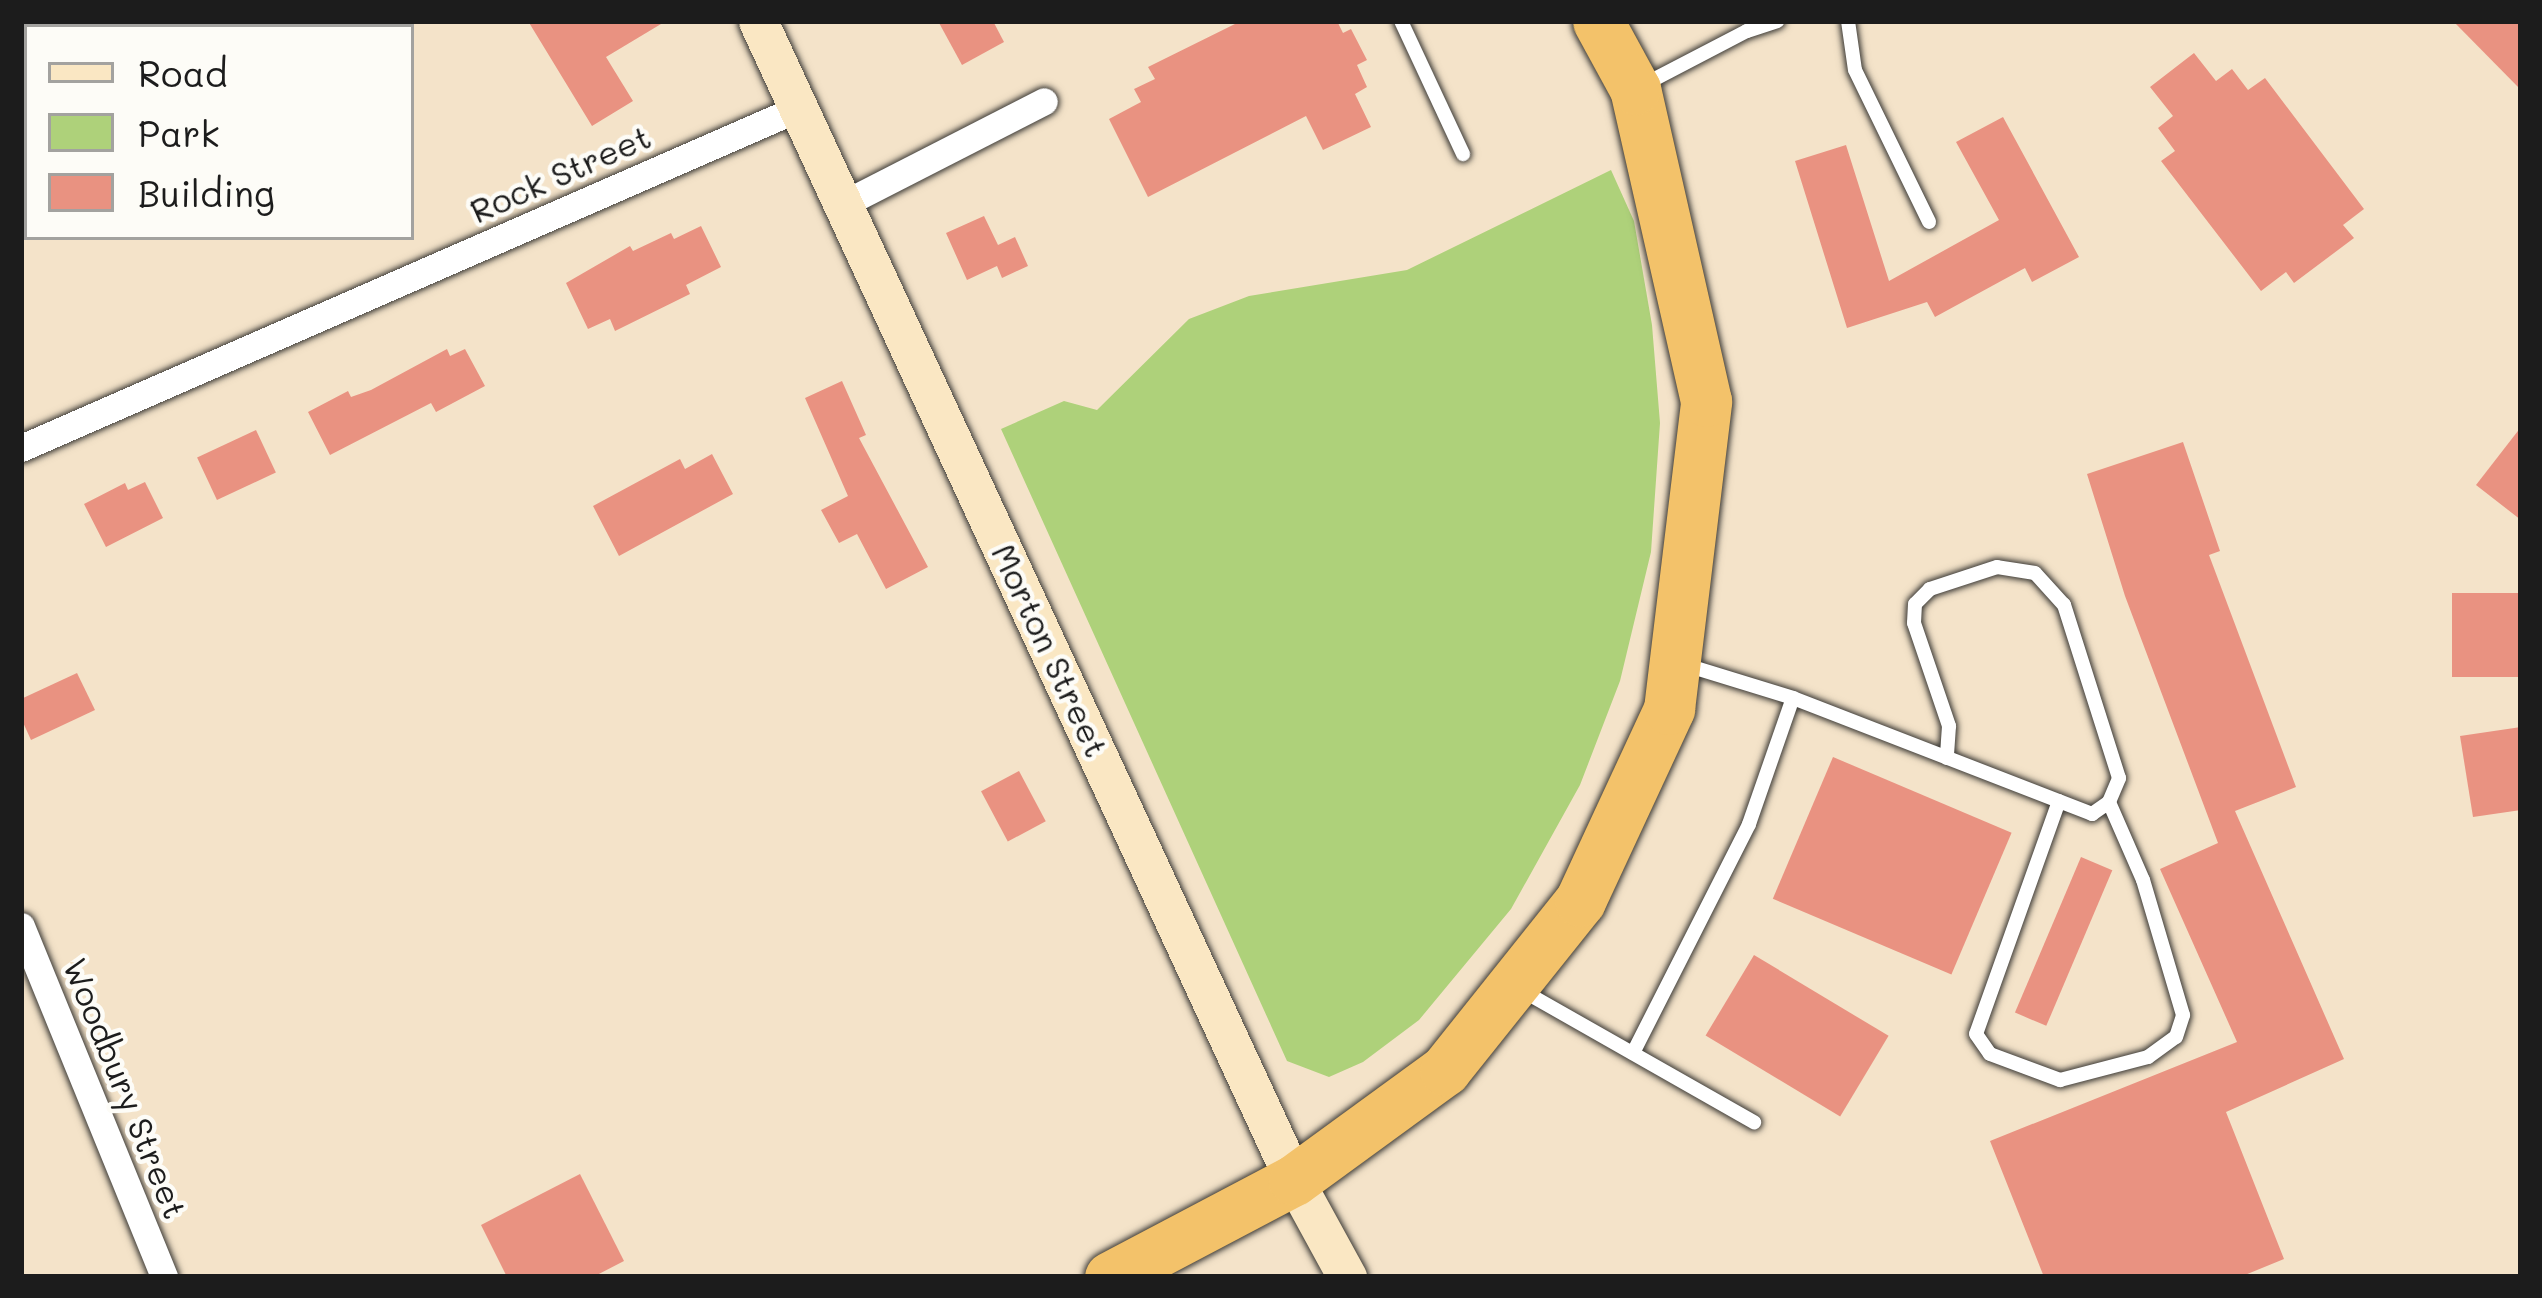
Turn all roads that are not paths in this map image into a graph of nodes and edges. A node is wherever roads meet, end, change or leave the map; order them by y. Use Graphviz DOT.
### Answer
graph roads {
  1 [pos="758,21"];
  2 [pos="1401,21"];
  3 [pos="1598,21"];
  4 [pos="1848,21"];
  5 [pos="1773,22"];
  6 [pos="1635,89"];
  7 [pos="1044,101"];
  8 [pos="799,108"];
  9 [pos="1463,154"];
  10 [pos="847,202"];
  11 [pos="1929,222"];
  12 [pos="21,448"];
  13 [pos="1675,662"];
  14 [pos="1793,698"];
  15 [pos="1947,758"];
  16 [pos="2059,801"];
  17 [pos="2109,802"];
  18 [pos="21,926"];
  19 [pos="1513,985"];
  20 [pos="1633,1053"];
  21 [pos="1754,1122"];
  22 [pos="1294,1180"];
  23 [pos="164,1277"];
  24 [pos="1110,1277"];
  25 [pos="1347,1277"];
  1 -- 8 [label="street, Morton Street"];
  2 -- 9 [label="lane"];
  3 -- 6 [label="highway"];
  4 -- 11 [label="lane"];
  5 -- 6 [label="lane"];
  6 -- 13 [label="highway"];
  7 -- 10 [label="street"];
  8 -- 10 [label="street, Morton Street"];
  8 -- 12 [label="street, Rock Street"];
  10 -- 22 [label="street, Morton Street"];
  13 -- 14 [label="lane"];
  13 -- 19 [label="highway"];
  14 -- 15 [label="lane"];
  14 -- 20 [label="lane"];
  15 -- 16 [label="lane"];
  15 -- 17 [label="lane"];
  16 -- 17 [label="lane"];
  16 -- 17 [label="lane"];
  18 -- 23 [label="street, Woodbury Street"];
  19 -- 20 [label="lane"];
  19 -- 22 [label="highway"];
  20 -- 21 [label="lane"];
  22 -- 24 [label="highway"];
  22 -- 25 [label="street, Morton Street"];
}
